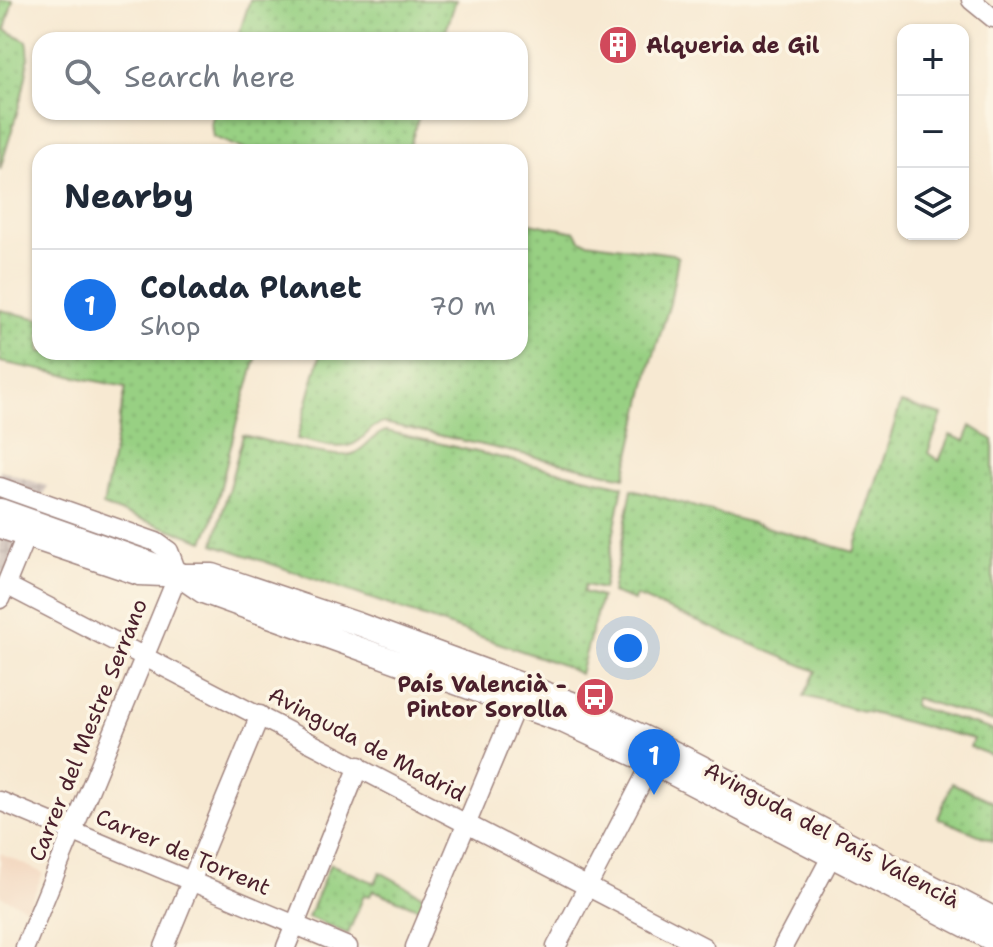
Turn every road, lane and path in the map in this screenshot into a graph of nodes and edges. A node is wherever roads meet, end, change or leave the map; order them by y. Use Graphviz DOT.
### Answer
graph roads {
  1 [pos="971,0"];
  2 [pos="993,18"];
  3 [pos="0,487"];
  4 [pos="0,512"];
  5 [pos="0,529"];
  6 [pos="25,538"];
  7 [pos="178,575"];
  8 [pos="3,592"];
  9 [pos="145,656"];
  10 [pos="538,691"];
  11 [pos="517,703"];
  12 [pos="260,715"];
  13 [pos="656,754"];
  14 [pos="359,766"];
  15 [pos="0,801"];
  16 [pos="467,823"];
  17 [pos="73,832"];
  18 [pos="831,857"];
  19 [pos="192,881"];
  20 [pos="587,886"];
  21 [pos="993,918"];
  22 [pos="295,925"];
  23 [pos="993,940"];
  24 [pos="25,947"];
  25 [pos="164,947"];
  26 [pos="286,947"];
  27 [pos="348,947"];
  28 [pos="415,947"];
  29 [pos="556,947"];
  30 [pos="704,947"];
  31 [pos="783,947"];
  1 -- 2 [label="street"];
  3 -- 7 [label="street, Avinguda del País Valencià"];
  4 -- 7 [label="main road"];
  5 -- 6 [label="street, Avinguda del País Valencià"];
  6 -- 7 [label="street, Avinguda del País Valencià"];
  6 -- 8 [label="street"];
  7 -- 9 [label="street, Carrer del Mestre Serrano"];
  7 -- 10 [label="street, Avinguda del País Valencià"];
  7 -- 11 [label="street, Avinguda del País Valencià"];
  8 -- 9 [label="street, Avinguda de Madrid"];
  9 -- 12 [label="street, Avinguda de Madrid"];
  9 -- 17 [label="street, Carrer del Mestre Serrano"];
  10 -- 11 [label="street"];
  10 -- 13 [label="street, Avinguda del País Valencià"];
  11 -- 13 [label="street, Avinguda del País Valencià"];
  11 -- 16 [label="street"];
  12 -- 14 [label="street, Avinguda de Madrid"];
  12 -- 19 [label="street"];
  13 -- 18 [label="street, Avinguda del País Valencià"];
  13 -- 20 [label="street"];
  13 -- 21 [label="street, Avinguda del País Valencià"];
  14 -- 16 [label="street, Avinguda de Madrid"];
  14 -- 22 [label="street"];
  15 -- 17 [label="street, Carrer de Torrent"];
  16 -- 20 [label="street, Avinguda de Madrid"];
  16 -- 28 [label="street"];
  17 -- 19 [label="street, Carrer de Torrent"];
  17 -- 24 [label="street, Carrer del Mestre Serrano"];
  18 -- 23 [label="street, Avinguda del País Valencià"];
  18 -- 31 [label="street"];
  19 -- 22 [label="street, Carrer de Torrent"];
  19 -- 25 [label="street"];
  20 -- 29 [label="street"];
  20 -- 30 [label="street, Avinguda de Madrid"];
  22 -- 26 [label="street"];
  22 -- 27 [label="street, Carrer de Torrent"];
}
